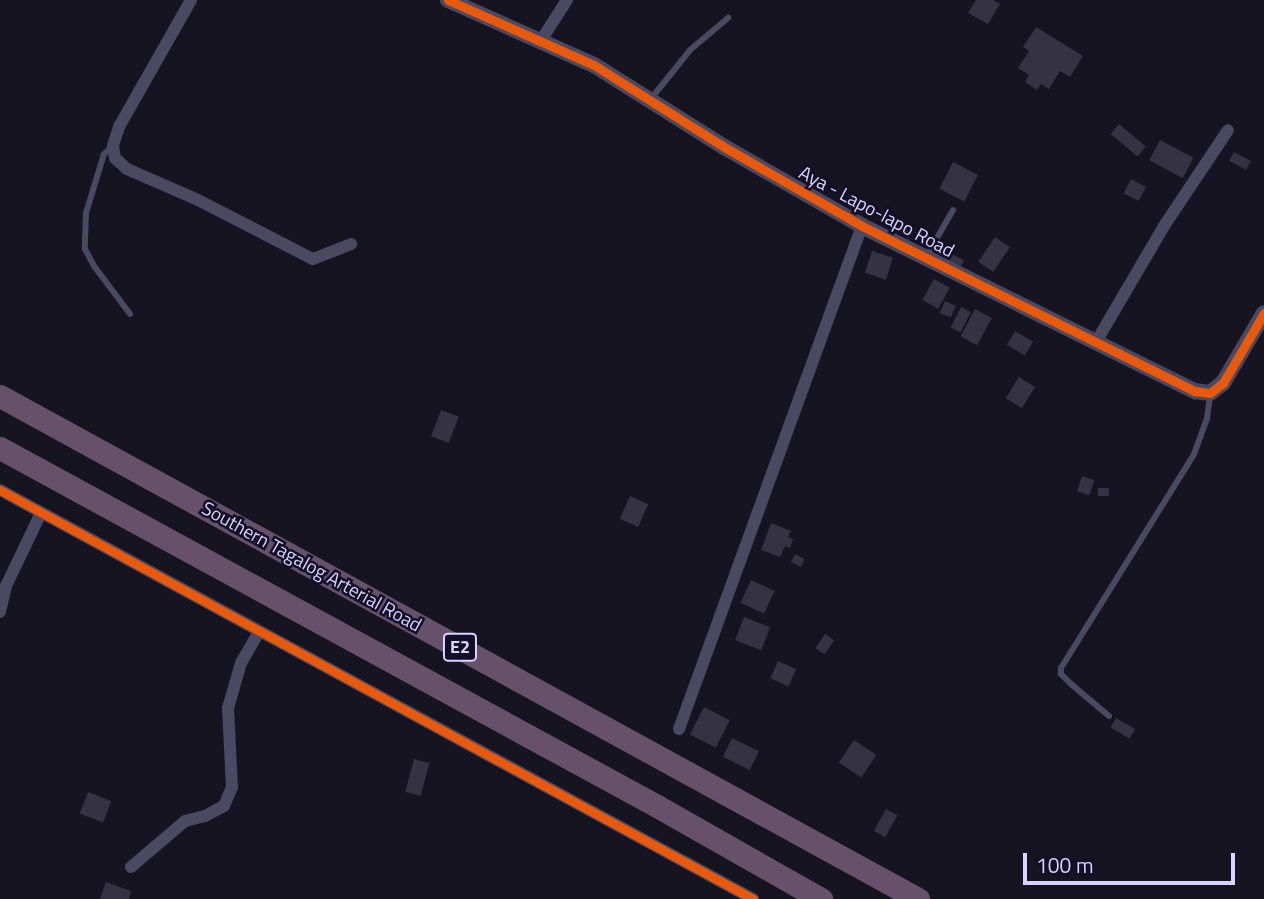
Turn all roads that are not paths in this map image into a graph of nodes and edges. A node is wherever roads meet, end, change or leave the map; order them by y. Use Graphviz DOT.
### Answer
graph roads {
  1 [pos="191,0"];
  2 [pos="448,0"];
  3 [pos="568,0"];
  4 [pos="727,19"];
  5 [pos="540,42"];
  6 [pos="650,100"];
  7 [pos="1228,130"];
  8 [pos="113,146"];
  9 [pos="953,210"];
  10 [pos="862,226"];
  11 [pos="351,244"];
  12 [pos="926,257"];
  13 [pos="1264,313"];
  14 [pos="130,314"];
  15 [pos="1096,342"];
  16 [pos="1210,393"];
  17 [pos="0,396"];
  18 [pos="0,449"];
  19 [pos="0,490"];
  20 [pos="41,513"];
  21 [pos="0,612"];
  22 [pos="259,632"];
  23 [pos="1109,716"];
  24 [pos="679,729"];
  25 [pos="131,867"];
  26 [pos="753,899"];
  27 [pos="821,899"];
  28 [pos="918,899"];
  1 -- 8 [label="street"];
  2 -- 5 [label="street, Aya - Lapo-lapo Road"];
  3 -- 5 [label="street"];
  4 -- 6 [label="lane"];
  5 -- 6 [label="street, Aya - Lapo-lapo Road"];
  6 -- 10 [label="street, Aya - Lapo-lapo Road"];
  7 -- 15 [label="street"];
  8 -- 11 [label="street"];
  8 -- 14 [label="lane"];
  9 -- 12 [label="lane"];
  10 -- 12 [label="street, Aya - Lapo-lapo Road"];
  10 -- 24 [label="street"];
  12 -- 15 [label="street, Aya - Lapo-lapo Road"];
  13 -- 16 [label="street"];
  15 -- 16 [label="street, Aya - Lapo-lapo Road"];
  16 -- 23 [label="lane"];
  17 -- 28 [label="highway, Southern Tagalog Arterial Road / E2"];
  18 -- 27 [label="highway, E2"];
  19 -- 20 [label="street"];
  20 -- 21 [label="street"];
  20 -- 22 [label="street"];
  22 -- 25 [label="street"];
  22 -- 26 [label="street"];
}
